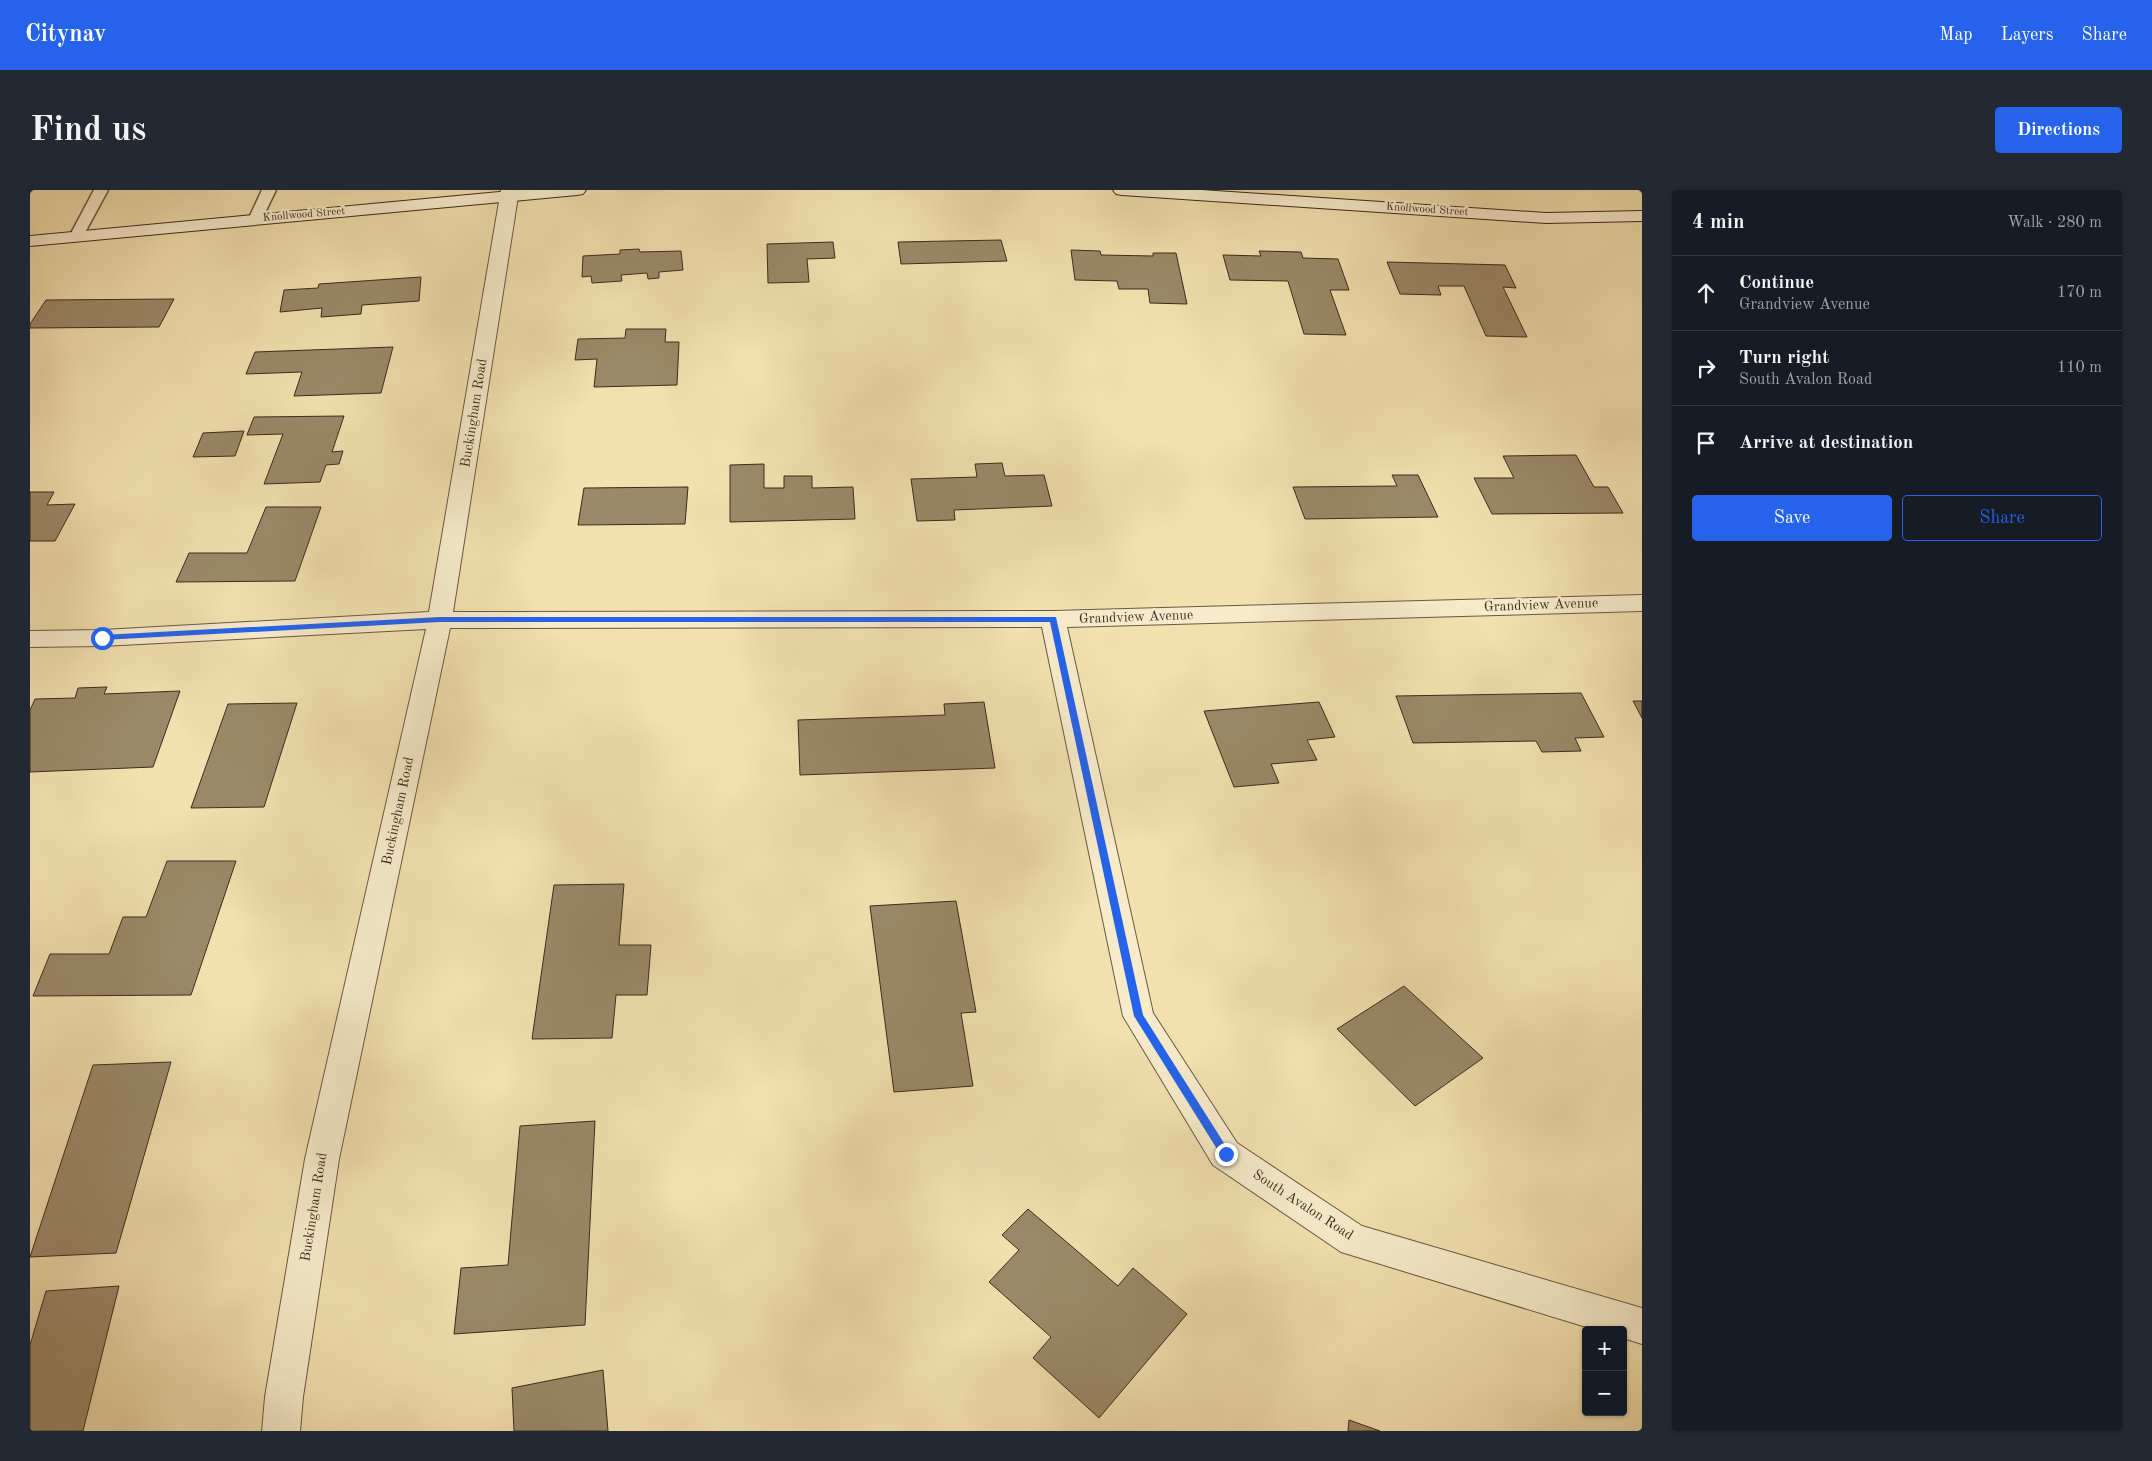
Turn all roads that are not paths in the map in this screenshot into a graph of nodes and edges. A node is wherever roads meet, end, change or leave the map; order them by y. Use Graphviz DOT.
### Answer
graph roads {
  1 [pos="101,190"];
  2 [pos="269,190"];
  3 [pos="577,190"];
  4 [pos="1122,190"];
  5 [pos="510,193"];
  6 [pos="1642,216"];
  7 [pos="255,220"];
  8 [pos="76,237"];
  9 [pos="30,241"];
  10 [pos="1642,603"];
  11 [pos="1053,619"];
  12 [pos="440,620"];
  13 [pos="30,639"];
  14 [pos="1642,1326"];
  15 [pos="281,1431"];
  1 -- 8 [label="lane"];
  2 -- 7 [label="lane"];
  3 -- 5 [label="street, Knollwood Street"];
  4 -- 6 [label="street, Knollwood Street"];
  5 -- 7 [label="street, Knollwood Street"];
  5 -- 12 [label="street, Buckingham Road"];
  7 -- 8 [label="street, Knollwood Street"];
  8 -- 9 [label="street, Knollwood Street"];
  10 -- 11 [label="street, Grandview Avenue"];
  11 -- 12 [label="street, Grandview Avenue"];
  11 -- 14 [label="street, South Avalon Road"];
  12 -- 13 [label="street, Grandview Avenue"];
  12 -- 15 [label="street, Buckingham Road"];
}
